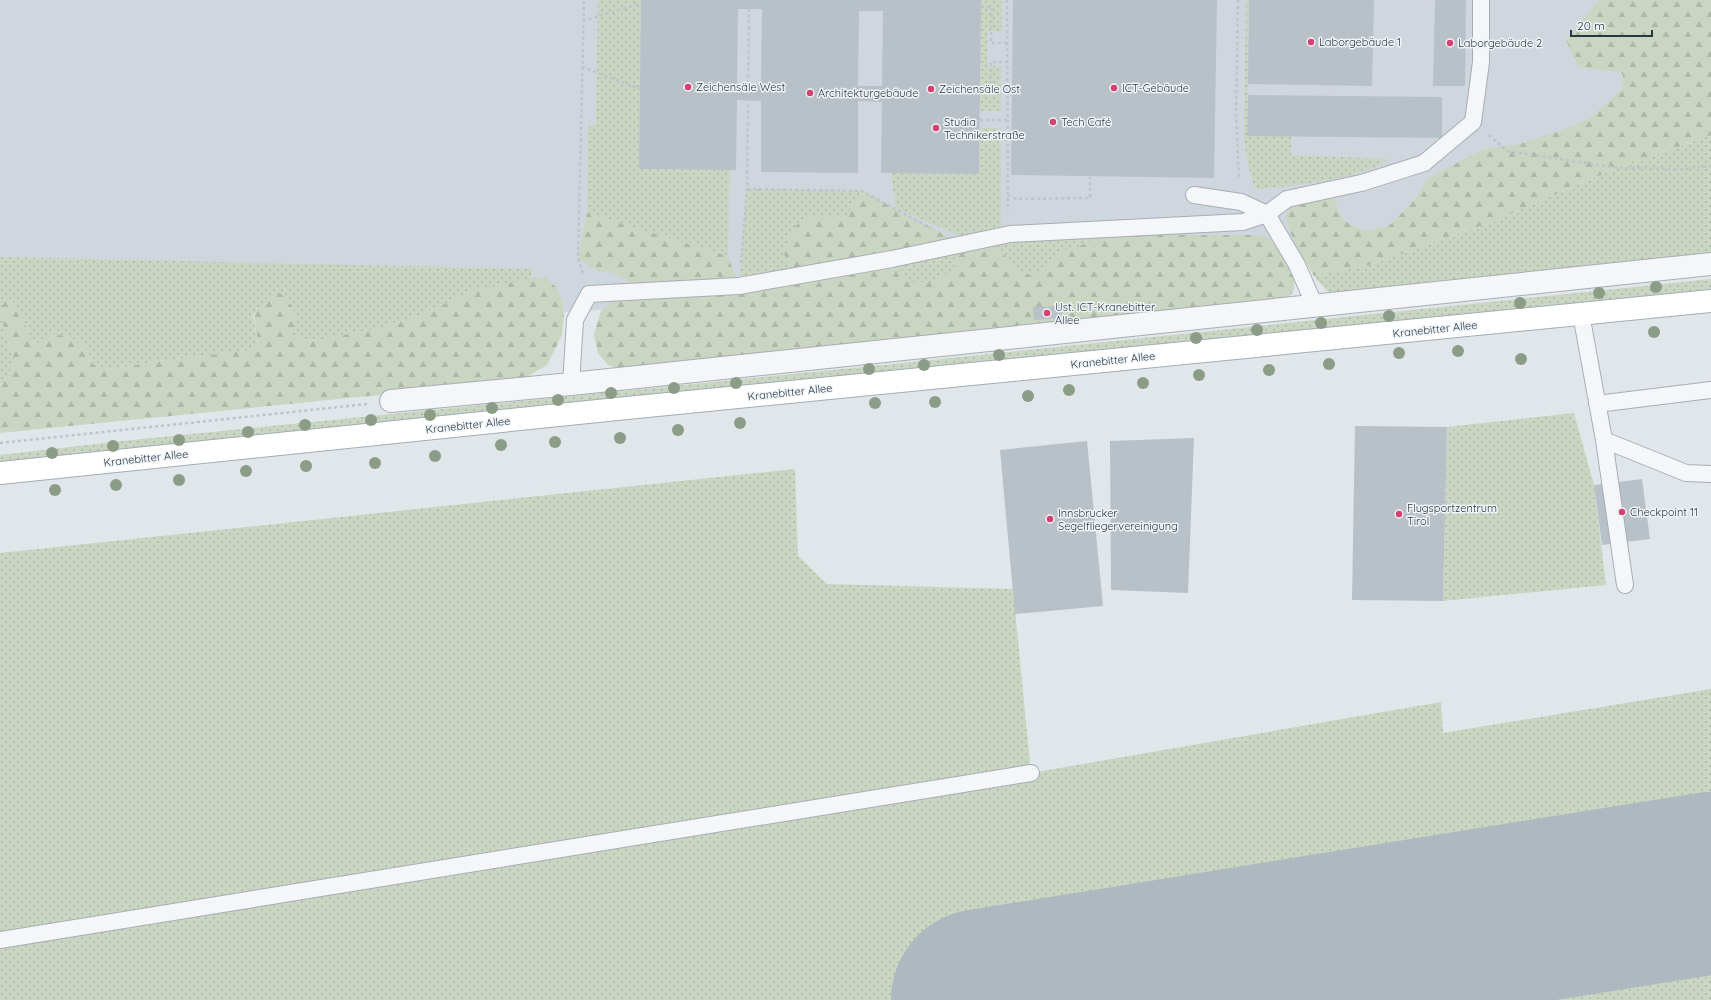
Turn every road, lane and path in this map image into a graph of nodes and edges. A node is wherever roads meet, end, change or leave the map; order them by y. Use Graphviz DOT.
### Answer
graph roads {
  1 [pos="584,0"];
  2 [pos="749,0"];
  3 [pos="1007,0"];
  4 [pos="1238,0"];
  5 [pos="1481,0"];
  6 [pos="641,3"];
  7 [pos="981,7"];
  8 [pos="583,21"];
  9 [pos="1007,43"];
  10 [pos="1007,62"];
  11 [pos="582,67"];
  12 [pos="640,89"];
  13 [pos="980,92"];
  14 [pos="980,120"];
  15 [pos="1008,120"];
  16 [pos="1473,122"];
  17 [pos="1711,166"];
  18 [pos="1090,177"];
  19 [pos="747,189"];
  20 [pos="1008,195"];
  21 [pos="1194,195"];
  22 [pos="1241,202"];
  23 [pos="1266,214"];
  24 [pos="1010,234"];
  25 [pos="961,244"];
  26 [pos="1711,264"];
  27 [pos="739,286"];
  28 [pos="589,294"];
  29 [pos="1711,301"];
  30 [pos="1316,306"];
  31 [pos="1581,314"];
  32 [pos="571,384"];
  33 [pos="1711,390"];
  34 [pos="391,401"];
  35 [pos="1597,404"];
  36 [pos="1604,440"];
  37 [pos="0,443"];
  38 [pos="0,473"];
  39 [pos="1711,474"];
  40 [pos="1625,585"];
  41 [pos="1031,773"];
  42 [pos="0,940"];
  1 -- 8 [label="path"];
  2 -- 19 [label="path"];
  3 -- 9 [label="path"];
  4 -- 22 [label="path"];
  5 -- 16 [label="lane"];
  6 -- 8 [label="path"];
  7 -- 9 [label="path"];
  8 -- 11 [label="path"];
  9 -- 10 [label="path"];
  10 -- 13 [label="path"];
  10 -- 15 [label="path"];
  11 -- 12 [label="path"];
  11 -- 28 [label="path"];
  14 -- 15 [label="path"];
  15 -- 20 [label="path"];
  16 -- 17 [label="path"];
  16 -- 23 [label="lane"];
  18 -- 20 [label="path"];
  19 -- 25 [label="path"];
  19 -- 27 [label="path"];
  20 -- 24 [label="path"];
  21 -- 22 [label="lane"];
  22 -- 23 [label="lane"];
  23 -- 24 [label="lane"];
  23 -- 30 [label="lane"];
  24 -- 25 [label="lane"];
  25 -- 27 [label="lane"];
  26 -- 30 [label="street"];
  27 -- 28 [label="lane"];
  28 -- 32 [label="lane"];
  29 -- 31 [label="main road, Kranebitter Allee"];
  30 -- 32 [label="street"];
  31 -- 35 [label="lane"];
  31 -- 38 [label="main road, Kranebitter Allee"];
  32 -- 34 [label="street"];
  33 -- 35 [label="lane"];
  34 -- 37 [label="path"];
  35 -- 36 [label="lane"];
  36 -- 39 [label="lane"];
  36 -- 40 [label="lane"];
  41 -- 42 [label="lane"];
}
